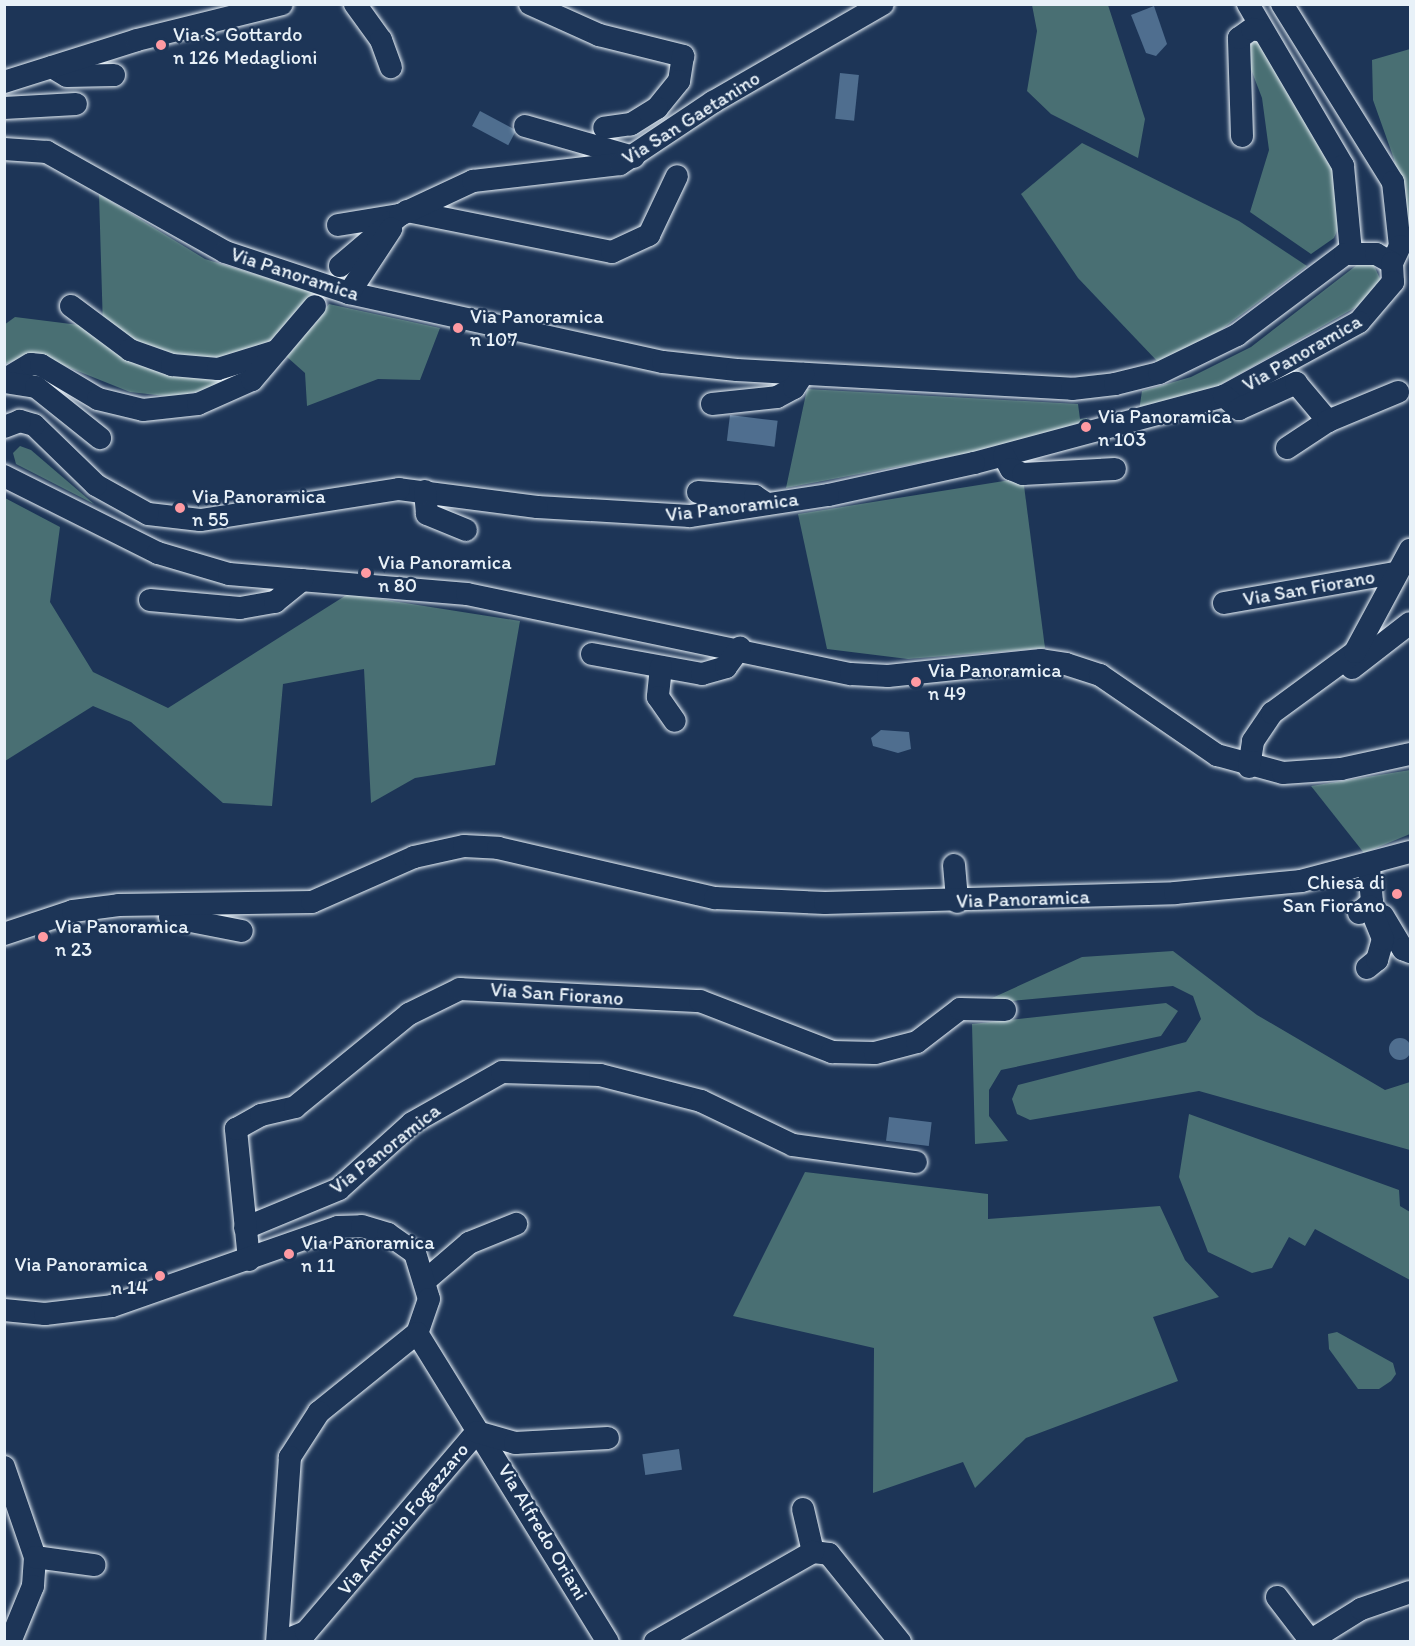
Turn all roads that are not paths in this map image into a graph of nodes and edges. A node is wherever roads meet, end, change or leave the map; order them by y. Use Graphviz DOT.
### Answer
graph roads {
  1 [pos="282,4"];
  2 [pos="355,4"];
  3 [pos="530,4"];
  4 [pos="1248,4"];
  5 [pos="1282,4"];
  6 [pos="872,7"];
  7 [pos="1262,31"];
  8 [pos="52,67"];
  9 [pos="391,67"];
  10 [pos="114,75"];
  11 [pos="4,82"];
  12 [pos="76,104"];
  13 [pos="4,108"];
  14 [pos="525,126"];
  15 [pos="604,128"];
  16 [pos="1242,136"];
  17 [pos="4,149"];
  18 [pos="634,157"];
  19 [pos="676,176"];
  20 [pos="403,213"];
  21 [pos="338,225"];
  22 [pos="1351,253"];
  23 [pos="1392,263"];
  24 [pos="340,267"];
  25 [pos="349,293"];
  26 [pos="71,306"];
  27 [pos="315,306"];
  28 [pos="278,350"];
  29 [pos="803,374"];
  30 [pos="4,381"];
  31 [pos="1398,392"];
  32 [pos="1224,396"];
  33 [pos="712,404"];
  34 [pos="1328,421"];
  35 [pos="6,424"];
  36 [pos="100,438"];
  37 [pos="1287,448"];
  38 [pos="1004,456"];
  39 [pos="1115,469"];
  40 [pos="4,477"];
  41 [pos="425,491"];
  42 [pos="698,492"];
  43 [pos="768,505"];
  44 [pos="466,530"];
  45 [pos="1410,550"];
  46 [pos="1394,573"];
  47 [pos="302,580"];
  48 [pos="150,600"];
  49 [pos="1224,603"];
  50 [pos="1410,623"];
  51 [pos="740,648"];
  52 [pos="592,654"];
  53 [pos="661,667"];
  54 [pos="675,721"];
  55 [pos="1265,723"];
  56 [pos="1410,754"];
  57 [pos="1249,768"];
  58 [pos="1410,852"];
  59 [pos="954,865"];
  60 [pos="1369,865"];
  61 [pos="957,902"];
  62 [pos="112,906"];
  63 [pos="1365,909"];
  64 [pos="242,932"];
  65 [pos="4,934"];
  66 [pos="1410,952"];
  67 [pos="1367,968"];
  68 [pos="1005,1010"];
  69 [pos="916,1162"];
  70 [pos="516,1224"];
  71 [pos="245,1228"];
  72 [pos="249,1260"];
  73 [pos="426,1280"];
  74 [pos="4,1310"];
  75 [pos="417,1333"];
  76 [pos="477,1432"];
  77 [pos="608,1438"];
  78 [pos="4,1467"];
  79 [pos="803,1509"];
  80 [pos="813,1552"];
  81 [pos="34,1557"];
  82 [pos="94,1565"];
  83 [pos="1410,1592"];
  84 [pos="1276,1597"];
  85 [pos="1309,1640"];
  86 [pos="10,1641"];
  87 [pos="277,1641"];
  88 [pos="282,1641"];
  89 [pos="608,1641"];
  90 [pos="655,1641"];
  91 [pos="900,1641"];
  1 -- 8 [label="street"];
  2 -- 9 [label="street"];
  3 -- 15 [label="street"];
  4 -- 7 [label="street"];
  5 -- 23 [label="street, Via Panoramica"];
  6 -- 18 [label="street, Via San Gaetanino"];
  7 -- 16 [label="street"];
  7 -- 22 [label="street"];
  8 -- 10 [label="street"];
  8 -- 11 [label="street"];
  12 -- 13 [label="street"];
  14 -- 18 [label="street"];
  17 -- 25 [label="street, Via Panoramica"];
  18 -- 20 [label="street, Via San Gaetanino"];
  19 -- 20 [label="street"];
  20 -- 21 [label="street"];
  20 -- 24 [label="street, Via San Gaetanino"];
  20 -- 25 [label="street, Via San Gaetanino"];
  22 -- 23 [label="street"];
  22 -- 29 [label="street, Via Panoramica"];
  23 -- 32 [label="street, Via Panoramica"];
  25 -- 29 [label="street, Via Panoramica"];
  26 -- 28 [label="street"];
  27 -- 28 [label="street"];
  28 -- 30 [label="street"];
  29 -- 33 [label="street"];
  30 -- 36 [label="street"];
  31 -- 34 [label="street"];
  32 -- 34 [label="street"];
  32 -- 38 [label="street, Via Panoramica"];
  34 -- 37 [label="street"];
  35 -- 41 [label="street, Via Panoramica"];
  38 -- 39 [label="street"];
  38 -- 43 [label="street, Via Panoramica"];
  40 -- 47 [label="street"];
  41 -- 43 [label="street, Via Panoramica"];
  41 -- 44 [label="street"];
  42 -- 43 [label="street"];
  45 -- 46 [label="street, Via San Fiorano"];
  46 -- 49 [label="street, Via San Fiorano"];
  46 -- 55 [label="street, Via San Fiorano"];
  47 -- 48 [label="street"];
  47 -- 51 [label="street"];
  50 -- 55 [label="street"];
  51 -- 53 [label="street"];
  51 -- 57 [label="street"];
  52 -- 53 [label="street"];
  53 -- 54 [label="street"];
  55 -- 57 [label="street, Via San Fiorano"];
  56 -- 57 [label="street"];
  58 -- 60 [label="street, Via Panoramica"];
  59 -- 61 [label="street"];
  60 -- 61 [label="street, Via Panoramica"];
  60 -- 63 [label="street"];
  61 -- 62 [label="street, Via Panoramica"];
  62 -- 64 [label="street"];
  62 -- 65 [label="street, Via Panoramica"];
  63 -- 66 [label="street"];
  63 -- 67 [label="street"];
  68 -- 71 [label="street, Via San Fiorano"];
  69 -- 71 [label="street, Via Panoramica"];
  70 -- 73 [label="street"];
  71 -- 72 [label="street, Via San Fiorano"];
  72 -- 73 [label="street, Via Panoramica"];
  72 -- 74 [label="street, Via Panoramica"];
  73 -- 75 [label="street, Via Panoramica"];
  75 -- 76 [label="street, Via Alfredo Oriani"];
  75 -- 87 [label="street"];
  76 -- 77 [label="street, Via Antonio Fogazzaro"];
  76 -- 88 [label="street, Via Antonio Fogazzaro"];
  76 -- 89 [label="street, Via Alfredo Oriani"];
  78 -- 81 [label="street"];
  79 -- 80 [label="street"];
  80 -- 90 [label="street"];
  80 -- 91 [label="street"];
  81 -- 82 [label="street"];
  81 -- 86 [label="street"];
  83 -- 85 [label="street"];
  84 -- 85 [label="street"];
}
